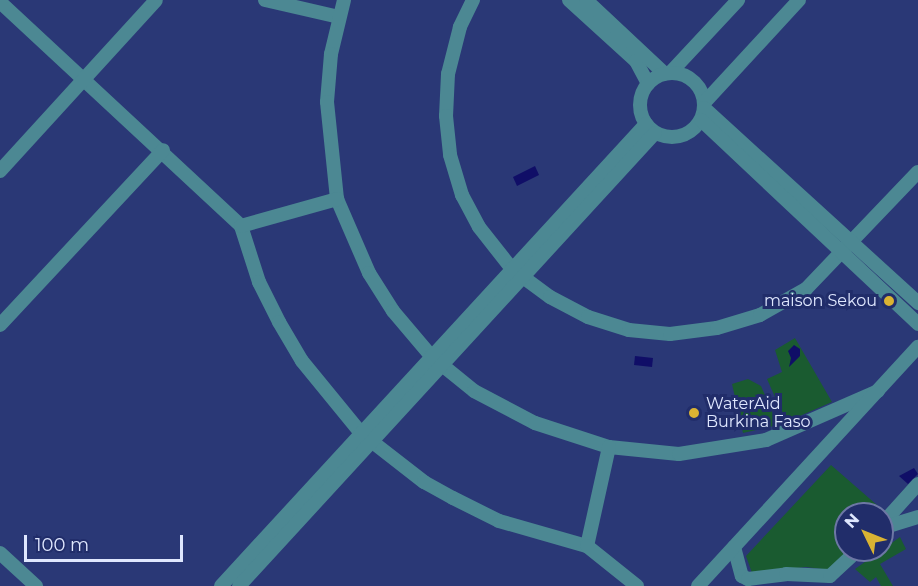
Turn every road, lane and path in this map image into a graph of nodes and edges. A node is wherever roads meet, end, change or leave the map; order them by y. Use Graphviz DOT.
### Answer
graph roads {
  1 [pos="156,0"];
  2 [pos="265,0"];
  3 [pos="344,0"];
  4 [pos="473,0"];
  5 [pos="569,0"];
  6 [pos="586,0"];
  7 [pos="738,0"];
  8 [pos="799,0"];
  9 [pos="0,2"];
  10 [pos="339,17"];
  11 [pos="667,74"];
  12 [pos="84,79"];
  13 [pos="648,84"];
  14 [pos="703,110"];
  15 [pos="650,128"];
  16 [pos="163,150"];
  17 [pos="0,171"];
  18 [pos="918,171"];
  19 [pos="337,200"];
  20 [pos="242,226"];
  21 [pos="849,248"];
  22 [pos="518,273"];
  23 [pos="918,303"];
  24 [pos="918,324"];
  25 [pos="0,325"];
  26 [pos="918,347"];
  27 [pos="431,356"];
  28 [pos="442,366"];
  29 [pos="878,390"];
  30 [pos="367,437"];
  31 [pos="609,447"];
  32 [pos="918,484"];
  33 [pos="894,512"];
  34 [pos="918,517"];
  35 [pos="894,523"];
  36 [pos="587,546"];
  37 [pos="734,547"];
  38 [pos="0,553"];
  39 [pos="845,562"];
  40 [pos="238,580"];
  41 [pos="36,586"];
  42 [pos="221,586"];
  43 [pos="638,586"];
  44 [pos="698,586"];
  1 -- 12 [label="street"];
  2 -- 10 [label="street"];
  3 -- 10 [label="street"];
  4 -- 22 [label="street"];
  5 -- 13 [label="street"];
  6 -- 11 [label="street"];
  7 -- 11 [label="street"];
  8 -- 14 [label="street"];
  9 -- 12 [label="street"];
  10 -- 19 [label="street"];
  11 -- 13 [label="street"];
  11 -- 14 [label="street"];
  12 -- 16 [label="street"];
  12 -- 17 [label="street"];
  13 -- 15 [label="street"];
  14 -- 15 [label="street"];
  14 -- 21 [label="street"];
  15 -- 22 [label="street"];
  16 -- 20 [label="street"];
  16 -- 25 [label="street"];
  18 -- 21 [label="street"];
  19 -- 20 [label="street"];
  19 -- 27 [label="street"];
  20 -- 30 [label="street"];
  21 -- 22 [label="street"];
  21 -- 23 [label="street"];
  21 -- 24 [label="street"];
  22 -- 27 [label="street"];
  22 -- 28 [label="street"];
  26 -- 29 [label="street"];
  27 -- 28 [label="street"];
  27 -- 30 [label="street"];
  28 -- 30 [label="street"];
  28 -- 31 [label="street"];
  29 -- 31 [label="street"];
  29 -- 37 [label="street"];
  30 -- 36 [label="street"];
  30 -- 40 [label="street"];
  31 -- 36 [label="street"];
  32 -- 33 [label="street"];
  34 -- 35 [label="street"];
  36 -- 43 [label="street"];
  37 -- 39 [label="street"];
  37 -- 44 [label="street"];
  38 -- 41 [label="street"];
  40 -- 42 [label="street"];
}
